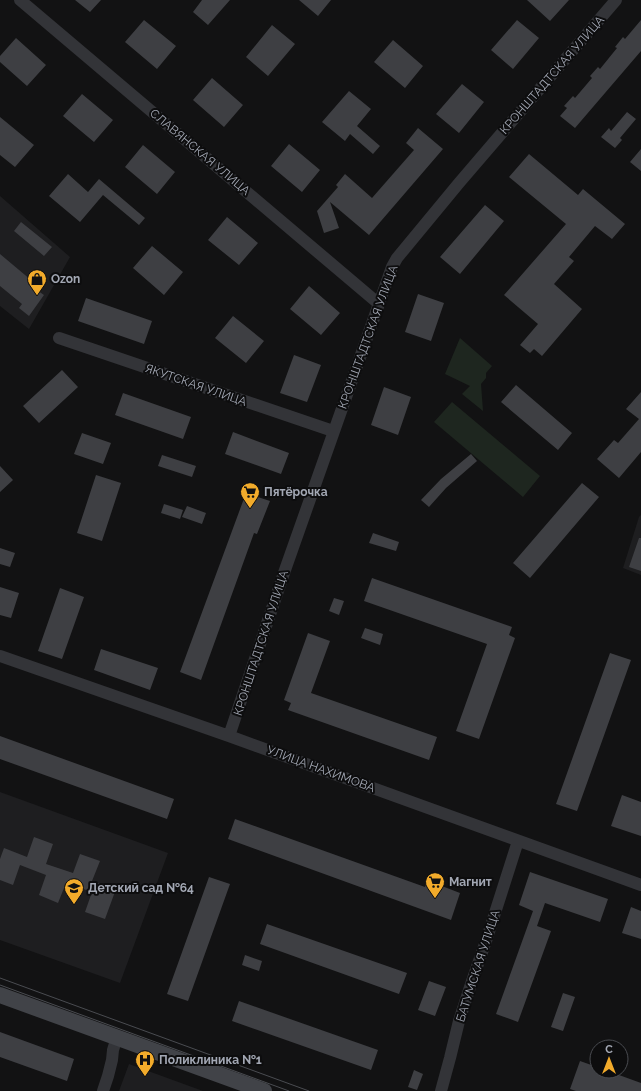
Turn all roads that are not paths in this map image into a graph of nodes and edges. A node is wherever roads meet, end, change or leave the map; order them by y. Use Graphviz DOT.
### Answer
graph roads {
  1 [pos="20,0"];
  2 [pos="616,0"];
  3 [pos="379,304"];
  4 [pos="59,338"];
  5 [pos="333,431"];
  6 [pos="0,656"];
  7 [pos="229,736"];
  8 [pos="518,841"];
  9 [pos="641,885"];
  10 [pos="0,995"];
  11 [pos="117,1037"];
  12 [pos="103,1091"];
  13 [pos="264,1091"];
  14 [pos="441,1091"];
  1 -- 3 [label="street, СЛАВЯНСКАЯ УЛИЦА"];
  2 -- 3 [label="street, КРОНШТАДТСКАЯ УЛИЦА"];
  3 -- 5 [label="street, КРОНШТАДТСКАЯ УЛИЦА"];
  4 -- 5 [label="street, ЯКУТСКАЯ УЛИЦА"];
  5 -- 7 [label="street, КРОНШТАДТСКАЯ УЛИЦА"];
  6 -- 7 [label="street, УЛИЦА НАХИМОВА"];
  7 -- 8 [label="street, УЛИЦА НАХИМОВА"];
  8 -- 9 [label="street, УЛИЦА НАХИМОВА"];
  8 -- 14 [label="street, БАТУМСКАЯ УЛИЦА"];
  10 -- 11 [label="main road"];
  11 -- 12 [label="street"];
  11 -- 13 [label="main road"];
}
